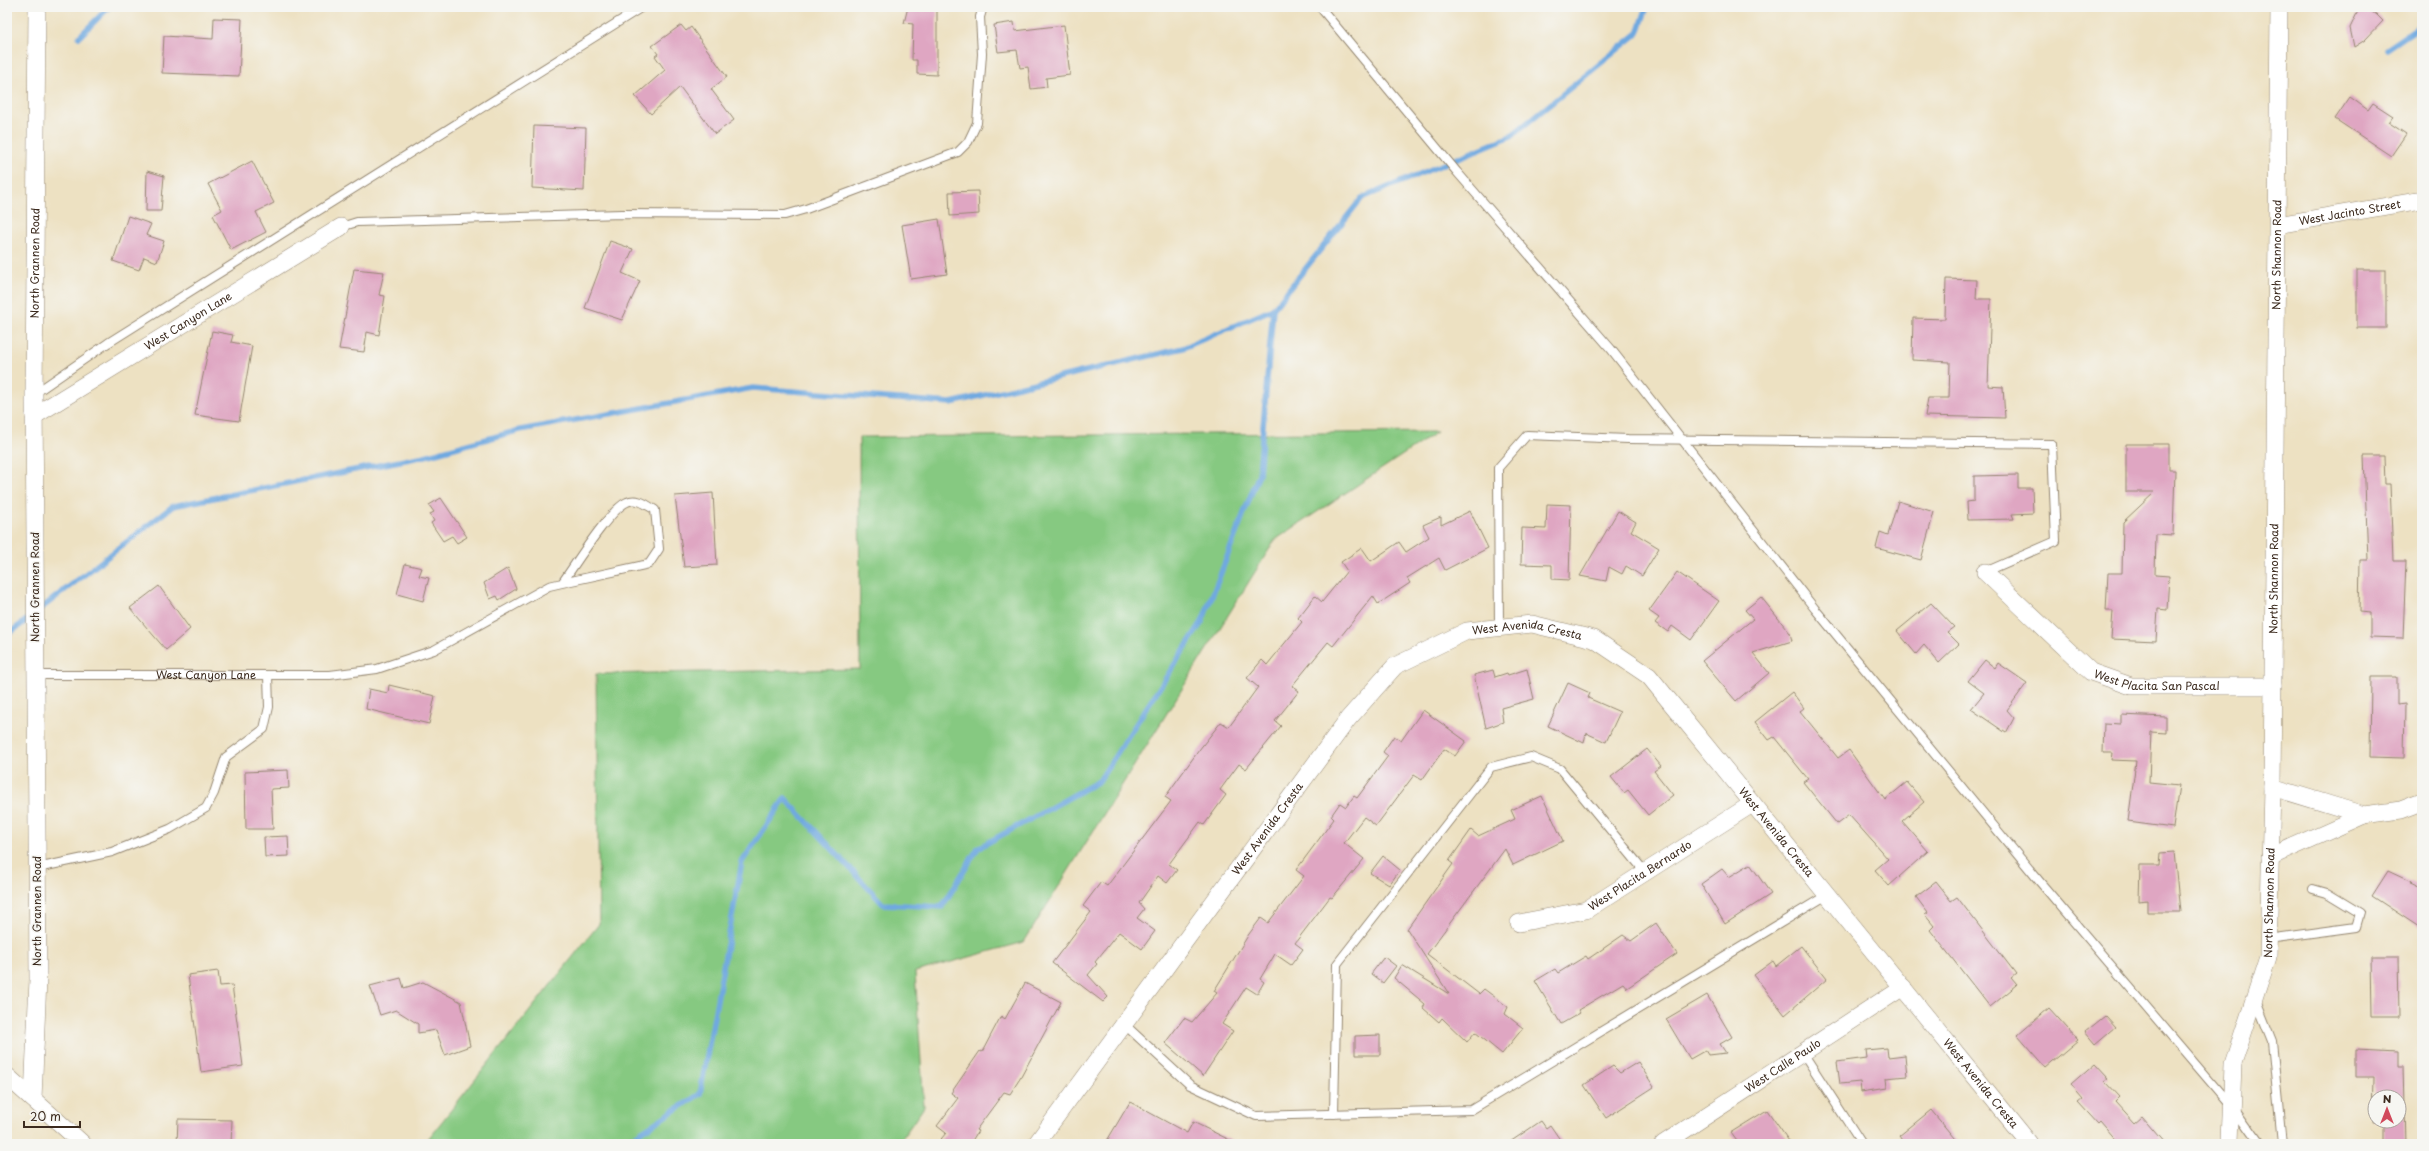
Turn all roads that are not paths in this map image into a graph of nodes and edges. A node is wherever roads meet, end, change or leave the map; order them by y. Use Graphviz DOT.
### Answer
graph roads {
  1 [pos="37,7"];
  2 [pos="642,7"];
  3 [pos="983,7"];
  4 [pos="1320,7"];
  5 [pos="2279,7"];
  6 [pos="2422,200"];
  7 [pos="2278,225"];
  8 [pos="341,227"];
  9 [pos="34,395"];
  10 [pos="34,416"];
  11 [pos="1682,439"];
  12 [pos="1985,572"];
  13 [pos="562,583"];
  14 [pos="1500,628"];
  15 [pos="36,675"];
  16 [pos="268,675"];
  17 [pos="2273,686"];
  18 [pos="2272,787"];
  19 [pos="2422,802"];
  20 [pos="1752,804"];
  21 [pos="2364,815"];
  22 [pos="2270,857"];
  23 [pos="37,868"];
  24 [pos="1645,872"];
  25 [pos="2313,890"];
  26 [pos="1827,895"];
  27 [pos="1519,923"];
  28 [pos="2268,939"];
  29 [pos="1903,987"];
  30 [pos="2254,997"];
  31 [pos="1124,1024"];
  32 [pos="1803,1053"];
  33 [pos="7,1076"];
  34 [pos="33,1099"];
  35 [pos="2231,1106"];
  36 [pos="1334,1114"];
  37 [pos="83,1144"];
  38 [pos="1036,1144"];
  39 [pos="1663,1144"];
  40 [pos="1862,1144"];
  41 [pos="2030,1144"];
  42 [pos="2230,1144"];
  43 [pos="2258,1144"];
  44 [pos="2282,1144"];
  1 -- 9 [label="street, North Grannen Road"];
  2 -- 9 [label="lane"];
  3 -- 8 [label="lane"];
  4 -- 11 [label="lane"];
  5 -- 7 [label="street, North Shannon Road"];
  6 -- 7 [label="street, West Jacinto Street"];
  7 -- 17 [label="street, North Shannon Road"];
  8 -- 10 [label="street, West Canyon Lane"];
  9 -- 10 [label="street, North Grannen Road"];
  10 -- 15 [label="street, North Grannen Road"];
  11 -- 12 [label="lane"];
  11 -- 14 [label="lane"];
  11 -- 35 [label="lane"];
  12 -- 17 [label="street, West Placita San Pascal"];
  13 -- 13 [label="lane, West Canyon Lane"];
  13 -- 16 [label="lane, West Canyon Lane"];
  14 -- 20 [label="street, West Avenida Cresta"];
  14 -- 31 [label="street, West Avenida Cresta"];
  15 -- 16 [label="lane, West Canyon Lane"];
  15 -- 23 [label="street, North Grannen Road"];
  16 -- 23 [label="lane"];
  17 -- 18 [label="street, North Shannon Road"];
  18 -- 21 [label="street"];
  18 -- 22 [label="street, North Shannon Road"];
  19 -- 21 [label="street"];
  20 -- 24 [label="street, West Placita Bernardo"];
  20 -- 26 [label="street, West Avenida Cresta"];
  21 -- 22 [label="street"];
  22 -- 28 [label="street, North Shannon Road"];
  23 -- 34 [label="street, North Grannen Road"];
  24 -- 27 [label="street, West Placita Bernardo"];
  24 -- 36 [label="lane"];
  25 -- 28 [label="lane"];
  26 -- 29 [label="street, West Avenida Cresta"];
  26 -- 36 [label="lane"];
  28 -- 30 [label="street, North Shannon Road"];
  29 -- 32 [label="street, West Calle Paulo"];
  29 -- 41 [label="street, West Avenida Cresta"];
  30 -- 35 [label="street, North Shannon Road"];
  30 -- 44 [label="lane"];
  31 -- 36 [label="lane"];
  31 -- 38 [label="street, West Avenida Cresta"];
  32 -- 39 [label="street, West Calle Paulo"];
  32 -- 40 [label="lane"];
  33 -- 34 [label="street"];
  34 -- 37 [label="street"];
  35 -- 42 [label="street, North Shannon Road"];
  35 -- 43 [label="lane"];
}
